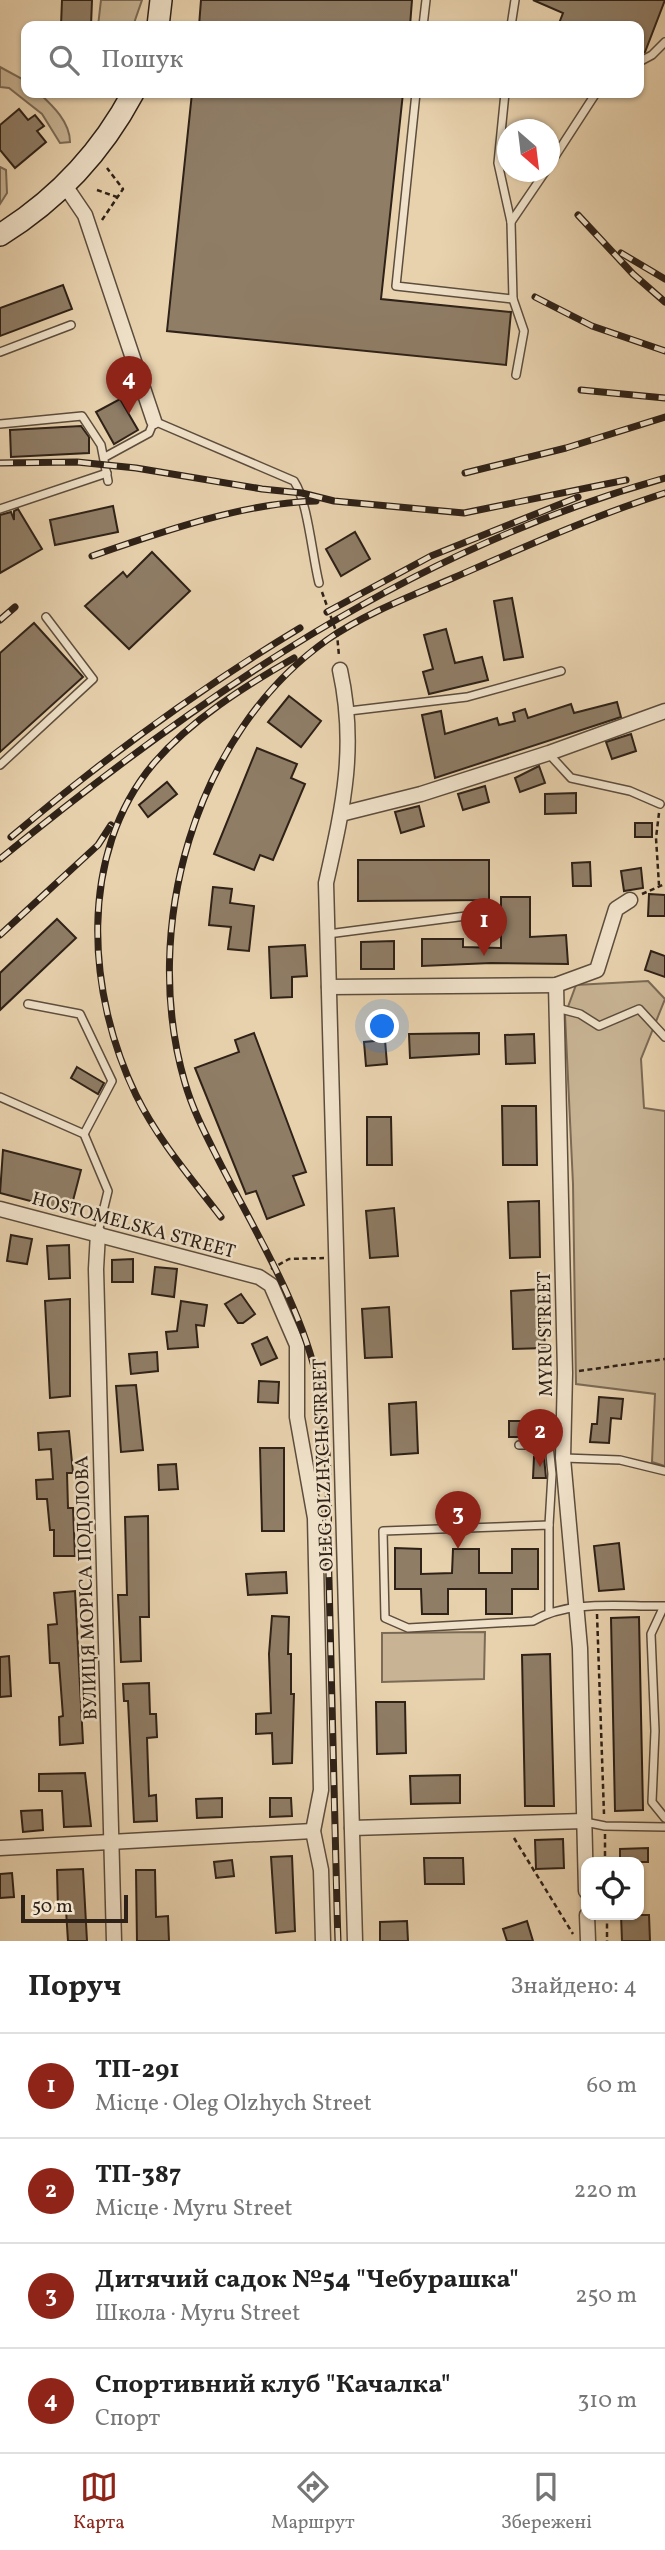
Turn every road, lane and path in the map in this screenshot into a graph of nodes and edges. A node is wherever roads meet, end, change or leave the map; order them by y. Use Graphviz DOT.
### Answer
graph roads {
  1 [pos="162,0"];
  2 [pos="426,0"];
  3 [pos="514,0"];
  4 [pos="159,21"];
  5 [pos="424,21"];
  6 [pos="512,21"];
  7 [pos="665,42"];
  8 [pos="644,58"];
  9 [pos="130,98"];
  10 [pos="416,98"];
  11 [pos="504,98"];
  12 [pos="593,98"];
  13 [pos="560,149"];
  14 [pos="107,168"];
  15 [pos="538,182"];
  16 [pos="66,187"];
  17 [pos="97,190"];
  18 [pos="117,197"];
  19 [pos="512,222"];
  20 [pos="99,224"];
  21 [pos="0,235"];
  22 [pos="513,299"];
  23 [pos="71,325"];
  24 [pos="0,352"];
  25 [pos="516,375"];
  26 [pos="154,421"];
  27 [pos="0,424"];
  28 [pos="105,457"];
  29 [pos="0,509"];
  30 [pos="319,583"];
  31 [pos="46,617"];
  32 [pos="340,670"];
  33 [pos="561,671"];
  34 [pos="349,711"];
  35 [pos="665,711"];
  36 [pos="549,754"];
  37 [pos="0,765"];
  38 [pos="660,804"];
  39 [pos="341,814"];
  40 [pos="665,884"];
  41 [pos="659,885"];
  42 [pos="630,900"];
  43 [pos="489,913"];
  44 [pos="328,934"];
  45 [pos="556,985"];
  46 [pos="329,987"];
  47 [pos="28,1004"];
  48 [pos="556,1008"];
  49 [pos="665,1037"];
  50 [pos="0,1097"];
  51 [pos="84,1134"];
  52 [pos="0,1209"];
  53 [pos="98,1233"];
  54 [pos="336,1258"];
  55 [pos="259,1277"];
  56 [pos="665,1359"];
  57 [pos="565,1373"];
  58 [pos="519,1445"];
  59 [pos="563,1458"];
  60 [pos="665,1471"];
  61 [pos="549,1525"];
  62 [pos="597,1607"];
  63 [pos="576,1608"];
  64 [pos="549,1611"];
  65 [pos="665,1818"];
  66 [pos="584,1821"];
  67 [pos="505,1823"];
  68 [pos="605,1826"];
  69 [pos="665,1827"];
  70 [pos="352,1828"];
  71 [pos="313,1831"];
  72 [pos="111,1843"];
  73 [pos="0,1848"];
  74 [pos="585,1857"];
  75 [pos="606,1857"];
  76 [pos="587,1920"];
  77 [pos="607,1920"];
  78 [pos="114,1941"];
  79 [pos="323,1941"];
  80 [pos="355,1941"];
  81 [pos="577,1941"];
  82 [pos="588,1941"];
  83 [pos="607,1941"];
  1 -- 4 [label="main road"];
  2 -- 5 [label="lane"];
  3 -- 6 [label="lane"];
  7 -- 8 [label="lane"];
  9 -- 16 [label="main road"];
  10 -- 22 [label="lane"];
  11 -- 19 [label="lane"];
  12 -- 13 [label="lane"];
  14 -- 18 [label="path"];
  15 -- 19 [label="lane"];
  16 -- 21 [label="main road"];
  16 -- 26 [label="street"];
  17 -- 18 [label="path"];
  18 -- 20 [label="path"];
  19 -- 22 [label="lane"];
  22 -- 25 [label="lane"];
  23 -- 24 [label="lane"];
  26 -- 28 [label="lane"];
  26 -- 30 [label="lane"];
  27 -- 28 [label="lane"];
  28 -- 29 [label="lane"];
  30 -- 32 [label="path"];
  31 -- 37 [label="lane"];
  32 -- 34 [label="street, OLEG OLZHYCH STREET"];
  33 -- 34 [label="lane"];
  34 -- 39 [label="street, OLEG OLZHYCH STREET"];
  35 -- 36 [label="street"];
  36 -- 38 [label="lane"];
  36 -- 39 [label="street"];
  38 -- 41 [label="path"];
  39 -- 44 [label="street, OLEG OLZHYCH STREET"];
  40 -- 41 [label="path"];
  41 -- 42 [label="path"];
  42 -- 45 [label="street"];
  43 -- 44 [label="lane"];
  44 -- 46 [label="street, OLEG OLZHYCH STREET"];
  45 -- 46 [label="street"];
  45 -- 48 [label="street, MYRU STREET"];
  46 -- 54 [label="street, OLEG OLZHYCH STREET"];
  47 -- 51 [label="lane"];
  48 -- 49 [label="lane"];
  48 -- 57 [label="street, MYRU STREET"];
  50 -- 51 [label="lane"];
  51 -- 53 [label="lane"];
  52 -- 53 [label="street, HOSTOMELSKA STREET"];
  53 -- 55 [label="street, HOSTOMELSKA STREET"];
  53 -- 72 [label="street, ВУЛИЦЯ МОРІСА ПОДОЛОВА"];
  54 -- 55 [label="path"];
  54 -- 70 [label="street, OLEG OLZHYCH STREET"];
  55 -- 71 [label="street, OLEG OLZHYCH STREET"];
  56 -- 57 [label="path"];
  57 -- 59 [label="street, MYRU STREET"];
  58 -- 61 [label="lane"];
  59 -- 60 [label="lane"];
  59 -- 63 [label="street, MYRU STREET"];
  61 -- 64 [label="lane"];
  61 -- 64 [label="lane"];
  62 -- 63 [label="lane"];
  62 -- 65 [label="lane"];
  62 -- 68 [label="path"];
  63 -- 64 [label="lane"];
  63 -- 66 [label="street, MYRU STREET"];
  66 -- 67 [label="street"];
  66 -- 68 [label="lane"];
  66 -- 74 [label="street, MYRU STREET"];
  67 -- 70 [label="street"];
  67 -- 81 [label="path"];
  68 -- 69 [label="lane"];
  68 -- 75 [label="path"];
  70 -- 80 [label="street, OLEG OLZHYCH STREET"];
  71 -- 72 [label="street"];
  71 -- 79 [label="street, OLEG OLZHYCH STREET"];
  72 -- 73 [label="street"];
  72 -- 78 [label="street, ВУЛИЦЯ МОРІСА ПОДОЛОВА"];
  76 -- 82 [label="street"];
  77 -- 83 [label="path"];
}
